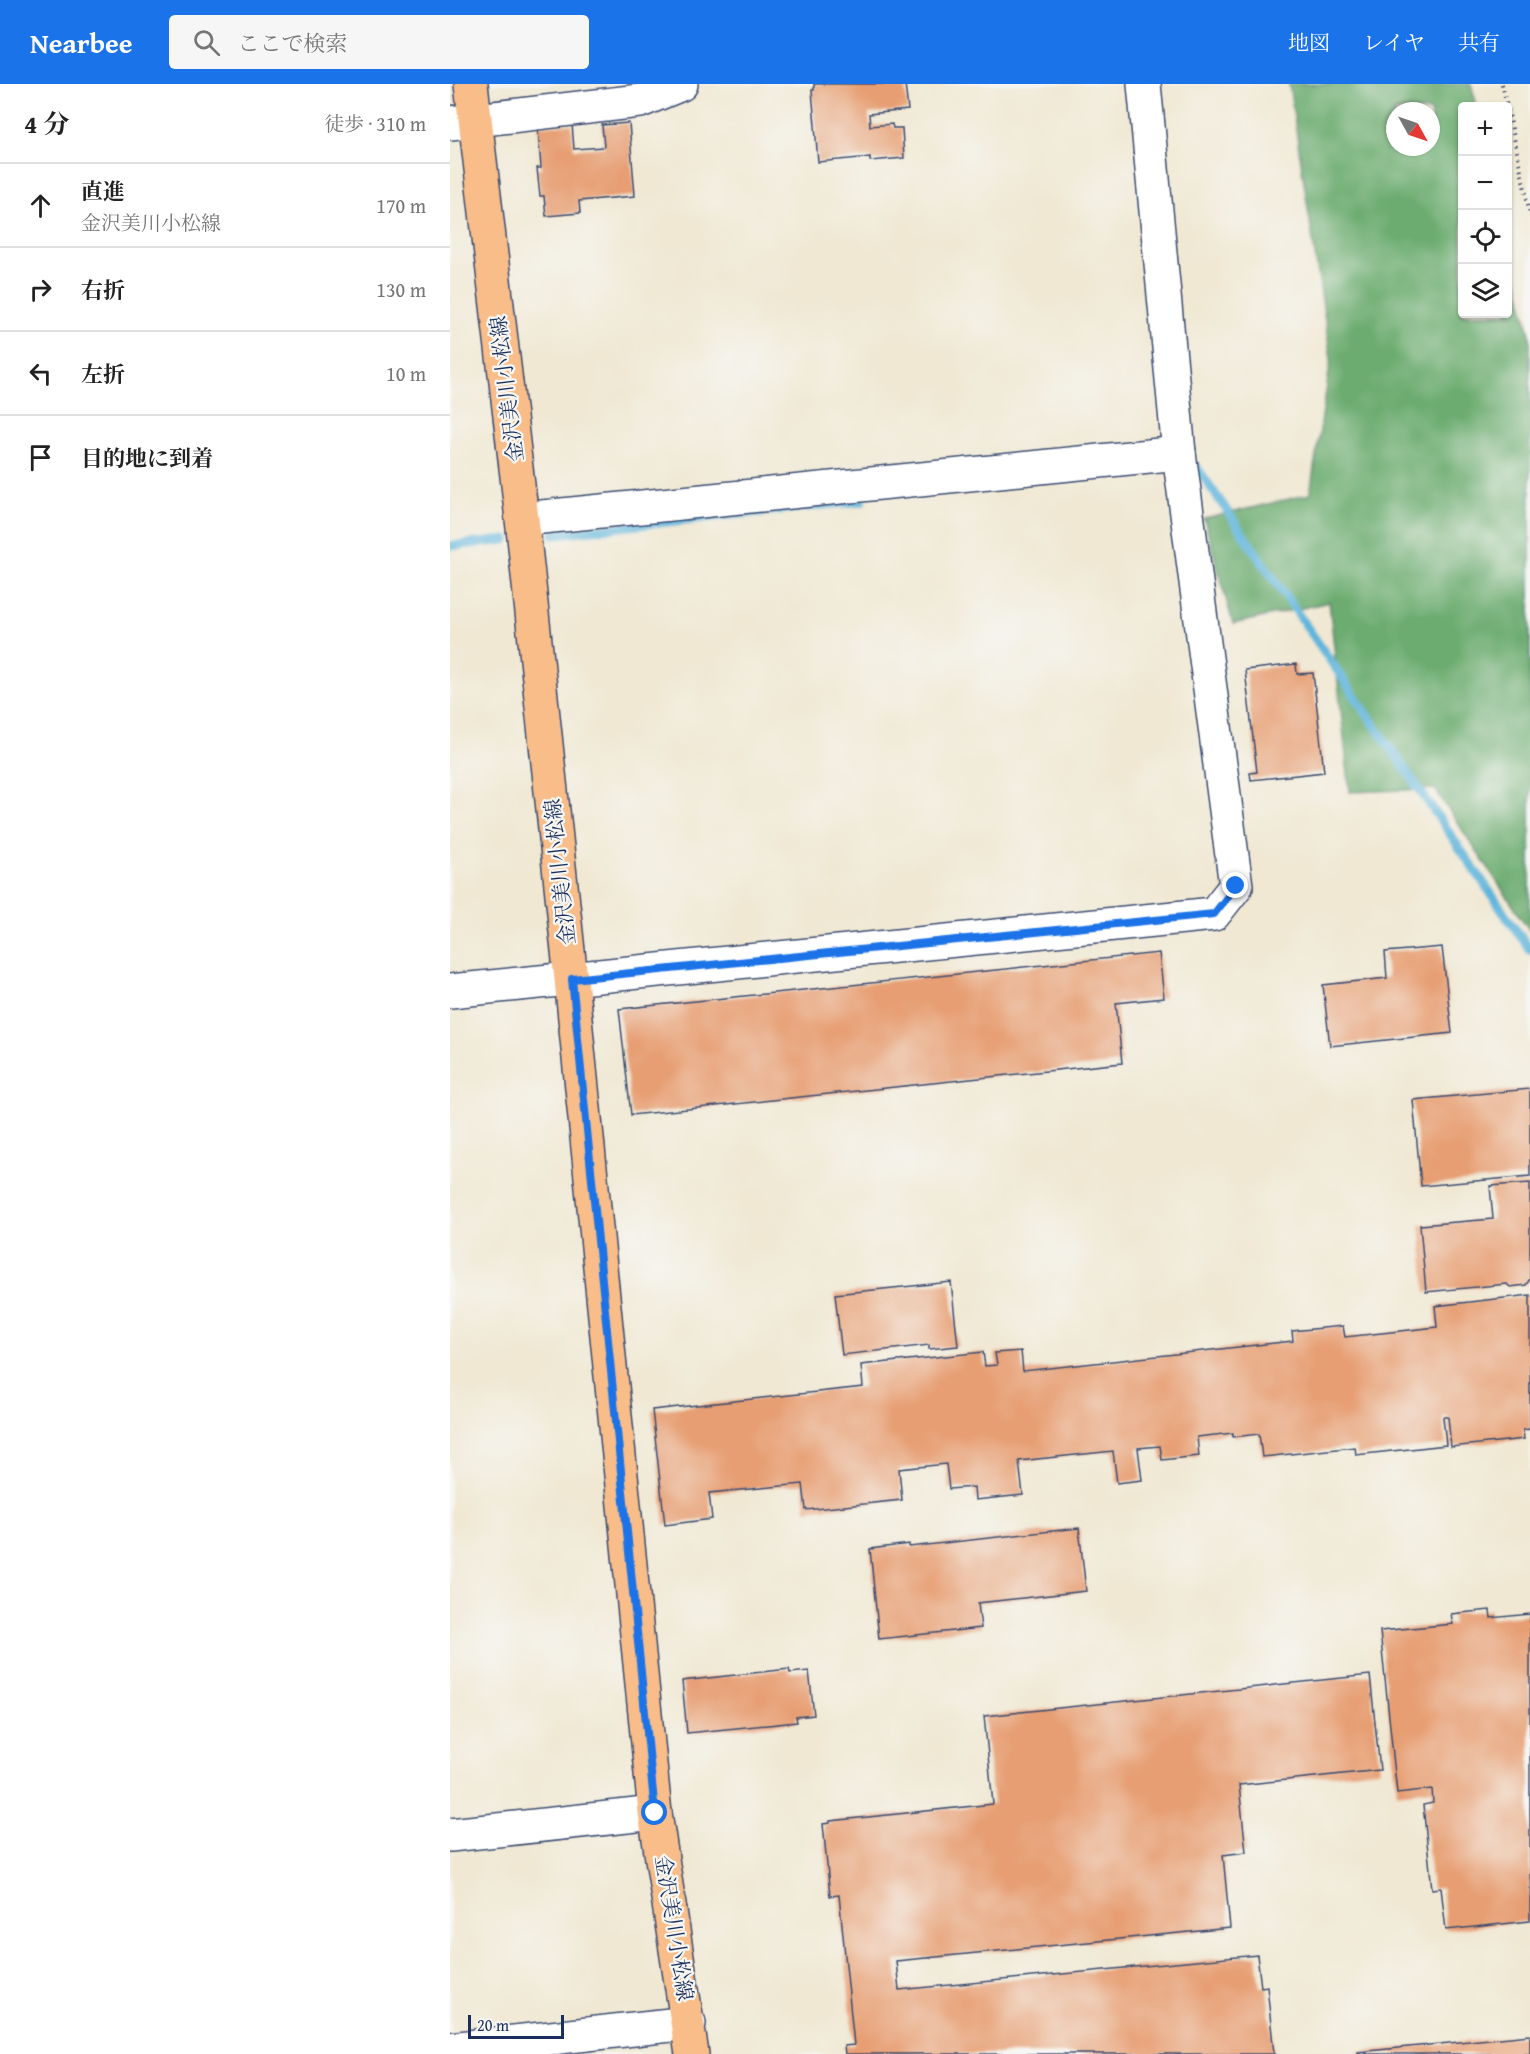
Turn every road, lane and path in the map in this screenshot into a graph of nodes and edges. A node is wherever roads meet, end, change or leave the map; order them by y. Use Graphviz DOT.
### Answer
graph roads {
  1 [pos="471,84"];
  2 [pos="681,84"];
  3 [pos="1144,84"];
  4 [pos="1502,84"];
  5 [pos="1506,102"];
  6 [pos="463,122"];
  7 [pos="1512,131"];
  8 [pos="1530,213"];
  9 [pos="1179,453"];
  10 [pos="522,519"];
  11 [pos="572,979"];
  12 [pos="450,991"];
  13 [pos="655,1813"];
  14 [pos="450,1835"];
  15 [pos="690,2038"];
  16 [pos="450,2049"];
  1 -- 6 [label="main road, 金沢美川小松線"];
  2 -- 6 [label="street"];
  3 -- 9 [label="street"];
  4 -- 5 [label="path"];
  6 -- 10 [label="main road, 金沢美川小松線"];
  7 -- 8 [label="path"];
  9 -- 10 [label="street"];
  9 -- 11 [label="street"];
  10 -- 11 [label="main road, 金沢美川小松線"];
  11 -- 12 [label="street"];
  11 -- 13 [label="main road, 金沢美川小松線"];
  13 -- 14 [label="street"];
  13 -- 15 [label="main road, 金沢美川小松線"];
  15 -- 16 [label="street"];
}
